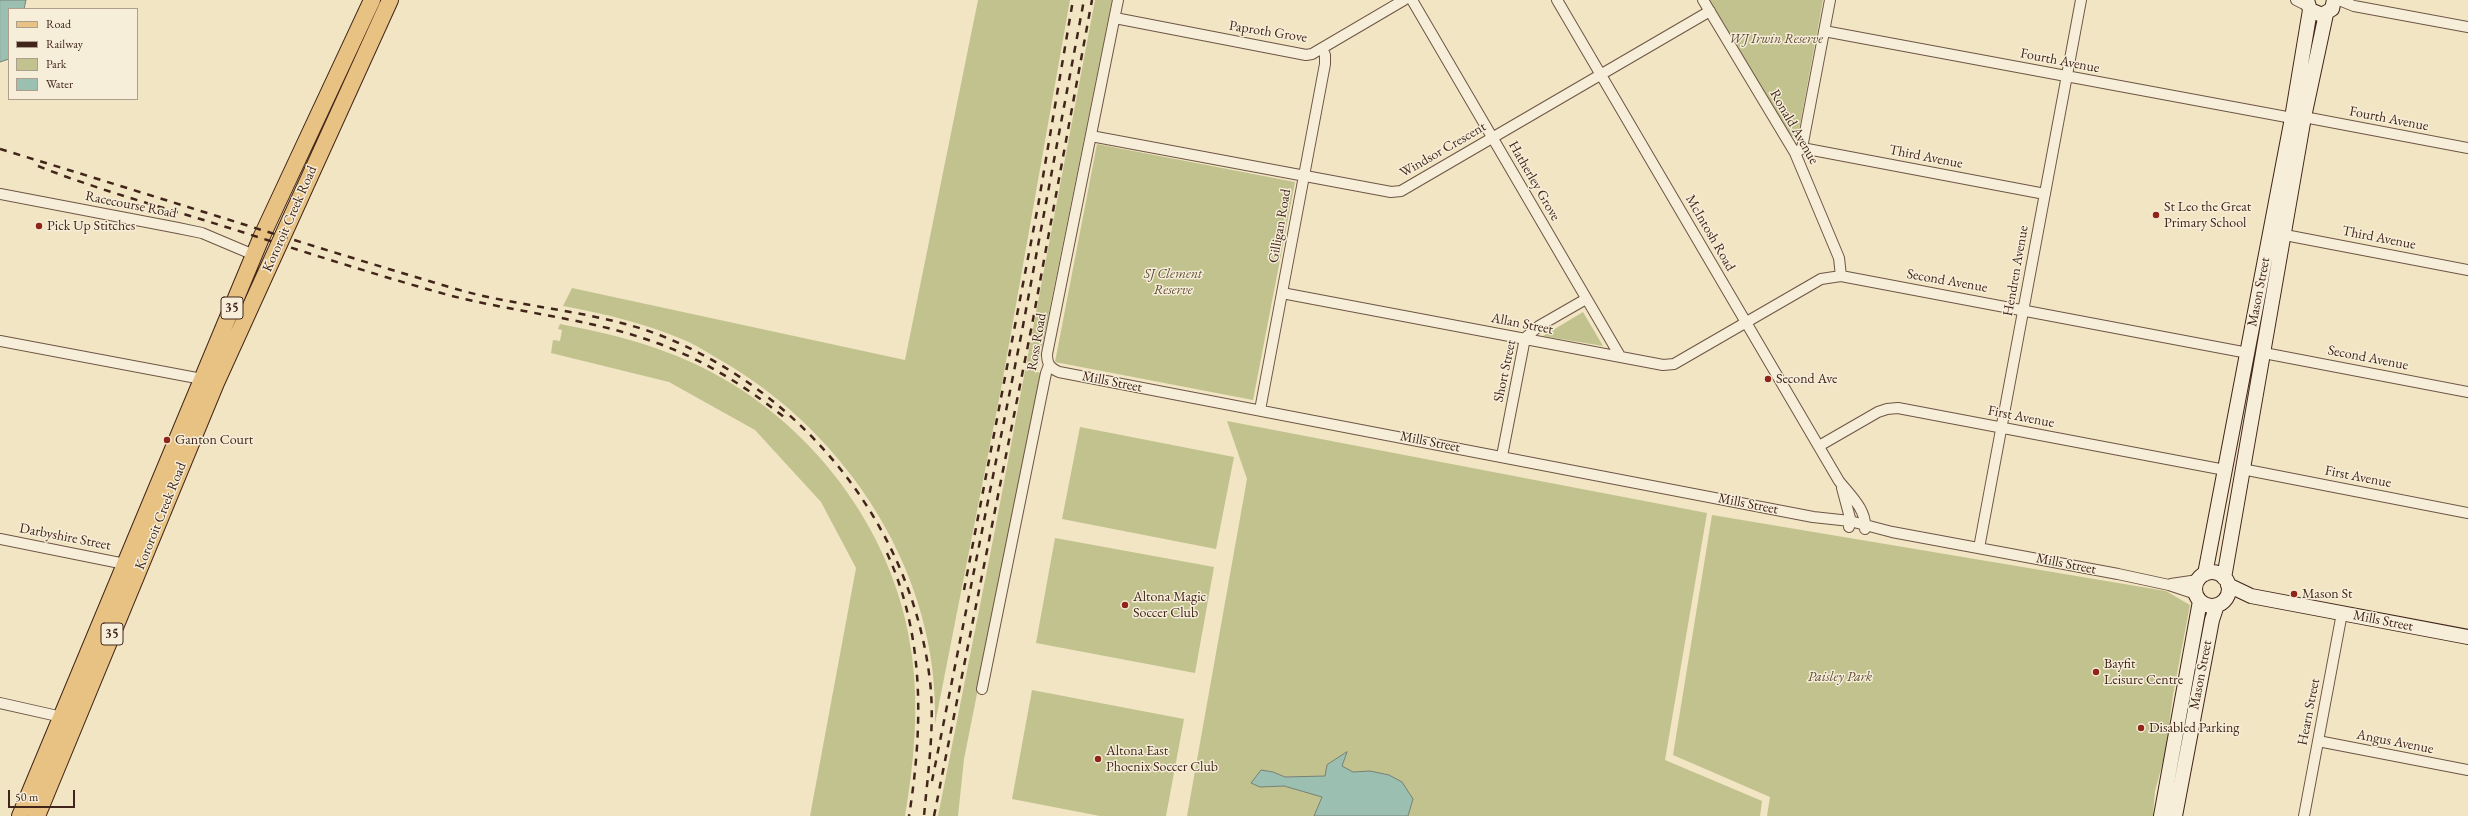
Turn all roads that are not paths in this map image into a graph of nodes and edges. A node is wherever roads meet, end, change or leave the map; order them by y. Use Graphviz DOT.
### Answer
graph roads {
  1 [pos="372,0"];
  2 [pos="390,0"];
  3 [pos="1118,0"];
  4 [pos="1404,0"];
  5 [pos="1412,0"];
  6 [pos="1557,0"];
  7 [pos="1703,0"];
  8 [pos="1830,0"];
  9 [pos="2081,0"];
  10 [pos="2305,4"];
  11 [pos="2333,6"];
  12 [pos="1710,11"];
  13 [pos="1115,18"];
  14 [pos="2468,28"];
  15 [pos="1824,31"];
  16 [pos="1322,48"];
  17 [pos="1601,75"];
  18 [pos="2067,77"];
  19 [pos="2298,118"];
  20 [pos="1091,136"];
  21 [pos="1492,138"];
  22 [pos="2468,148"];
  23 [pos="1799,150"];
  24 [pos="301,151"];
  25 [pos="317,158"];
  26 [pos="292,170"];
  27 [pos="1304,176"];
  28 [pos="308,178"];
  29 [pos="0,194"];
  30 [pos="2045,194"];
  31 [pos="2285,234"];
  32 [pos="254,255"];
  33 [pos="2468,270"];
  34 [pos="1841,276"];
  35 [pos="1282,293"];
  36 [pos="1586,299"];
  37 [pos="2023,310"];
  38 [pos="1746,323"];
  39 [pos="1525,338"];
  40 [pos="0,341"];
  41 [pos="2264,352"];
  42 [pos="2248,353"];
  43 [pos="1620,356"];
  44 [pos="1050,365"];
  45 [pos="209,381"];
  46 [pos="2468,392"];
  47 [pos="1260,410"];
  48 [pos="2001,428"];
  49 [pos="1819,446"];
  50 [pos="1502,456"];
  51 [pos="2242,469"];
  52 [pos="2225,470"];
  53 [pos="1839,481"];
  54 [pos="2468,513"];
  55 [pos="1849,524"];
  56 [pos="1865,527"];
  57 [pos="0,539"];
  58 [pos="1979,548"];
  59 [pos="132,566"];
  60 [pos="2201,577"];
  61 [pos="2226,581"];
  62 [pos="2169,585"];
  63 [pos="2251,596"];
  64 [pos="2198,598"];
  65 [pos="2221,602"];
  66 [pos="2342,613"];
  67 [pos="2468,637"];
  68 [pos="982,689"];
  69 [pos="0,703"];
  70 [pos="62,717"];
  71 [pos="2318,741"];
  72 [pos="2468,770"];
  73 [pos="2175,775"];
  74 [pos="28,815"];
  75 [pos="2161,816"];
  76 [pos="2175,816"];
  77 [pos="2304,816"];
  1 -- 24 [label="main road, Kororoit Creek Road / 35"];
  2 -- 25 [label="main road, Kororoit Creek Road / 35"];
  3 -- 13 [label="street, Ross Road"];
  4 -- 16 [label="street, Paproth Grove"];
  5 -- 21 [label="street, Hatherley Grove"];
  6 -- 17 [label="street, McIntosh Road"];
  7 -- 12 [label="street, Ronald Avenue"];
  8 -- 15 [label="street"];
  9 -- 18 [label="street, Hendren Avenue"];
  10 -- 11 [label="street"];
  10 -- 19 [label="street, Mason Street"];
  11 -- 14 [label="street"];
  11 -- 19 [label="street, Mason Street"];
  12 -- 17 [label="street, Windsor Crescent"];
  12 -- 23 [label="street, Ronald Avenue"];
  13 -- 16 [label="street, Paproth Grove"];
  13 -- 20 [label="street, Ross Road"];
  15 -- 18 [label="street, Fourth Avenue"];
  15 -- 23 [label="street"];
  16 -- 27 [label="street, Gilligan Road"];
  17 -- 21 [label="street, Windsor Crescent"];
  17 -- 38 [label="street, McIntosh Road"];
  18 -- 19 [label="street, Fourth Avenue"];
  18 -- 30 [label="street, Hendren Avenue"];
  19 -- 22 [label="street, Fourth Avenue"];
  19 -- 31 [label="street, Mason Street"];
  19 -- 42 [label="street, Mason Street"];
  20 -- 27 [label="street, Windsor Crescent"];
  20 -- 44 [label="street, Ross Road"];
  21 -- 27 [label="street, Windsor Crescent"];
  21 -- 36 [label="street, Hatherley Grove"];
  23 -- 30 [label="street, Third Avenue"];
  23 -- 34 [label="street, Ronald Avenue"];
  24 -- 25 [label="main road"];
  24 -- 26 [label="main road, Kororoit Creek Road / 35"];
  25 -- 28 [label="main road, Kororoit Creek Road / 35"];
  26 -- 28 [label="main road"];
  26 -- 32 [label="main road, Kororoit Creek Road / 35"];
  27 -- 35 [label="street, Gilligan Road"];
  28 -- 45 [label="main road, Kororoit Creek Road / 35"];
  29 -- 32 [label="street, Racecourse Road"];
  30 -- 37 [label="street, Hendren Avenue"];
  31 -- 33 [label="street, Third Avenue"];
  31 -- 41 [label="street, Mason Street"];
  32 -- 45 [label="main road, Kororoit Creek Road / 35"];
  34 -- 37 [label="street, Second Avenue"];
  34 -- 38 [label="street, Second Avenue"];
  35 -- 39 [label="street, Allan Street"];
  35 -- 47 [label="street, Gilligan Road"];
  36 -- 39 [label="street, Short Street"];
  36 -- 43 [label="street, Hatherley Grove"];
  37 -- 42 [label="street, Second Avenue"];
  37 -- 48 [label="street, Hendren Avenue"];
  38 -- 43 [label="street, Allan Street"];
  38 -- 49 [label="street, McIntosh Road"];
  39 -- 43 [label="street, Allan Street"];
  39 -- 50 [label="street, Short Street"];
  40 -- 45 [label="street"];
  41 -- 42 [label="street"];
  41 -- 46 [label="street, Second Avenue"];
  41 -- 51 [label="street, Mason Street"];
  42 -- 52 [label="street, Mason Street"];
  44 -- 47 [label="street, Mills Street"];
  44 -- 68 [label="street, Ross Road"];
  45 -- 59 [label="main road, Kororoit Creek Road / 35"];
  47 -- 50 [label="street, Mills Street"];
  48 -- 49 [label="street, First Avenue"];
  48 -- 52 [label="street, First Avenue"];
  48 -- 58 [label="street, Hendren Avenue"];
  49 -- 53 [label="street, McIntosh Road"];
  50 -- 55 [label="street, Mills Street"];
  51 -- 54 [label="street, First Avenue"];
  51 -- 61 [label="street, Mason Street"];
  52 -- 60 [label="street, Mason Street"];
  53 -- 55 [label="street, McIntosh Road"];
  53 -- 56 [label="street, McIntosh Road"];
  55 -- 56 [label="street, Mills Street"];
  56 -- 58 [label="street, Mills Street"];
  57 -- 59 [label="street, Darbyshire Street"];
  58 -- 62 [label="street, Mills Street"];
  59 -- 70 [label="main road, Kororoit Creek Road / 35"];
  59 -- 74 [label="main road, Kororoit Creek Road / 35"];
  60 -- 61 [label="street"];
  60 -- 62 [label="street, Mills Street"];
  60 -- 64 [label="street"];
  61 -- 63 [label="street, Mills Street"];
  61 -- 65 [label="street"];
  62 -- 64 [label="street, Mills Street"];
  63 -- 65 [label="street, Mills Street"];
  63 -- 66 [label="street, Mills Street"];
  64 -- 65 [label="street"];
  64 -- 73 [label="street, Mason Street"];
  65 -- 73 [label="street, Mason Street"];
  66 -- 67 [label="street, Mills Street"];
  66 -- 71 [label="street, Hearn Street"];
  69 -- 70 [label="street"];
  70 -- 74 [label="main road, Kororoit Creek Road / 35"];
  71 -- 72 [label="street, Angus Avenue"];
  71 -- 77 [label="street, Hearn Street"];
  73 -- 75 [label="street, Mason Street"];
  73 -- 76 [label="street, Mason Street"];
}
